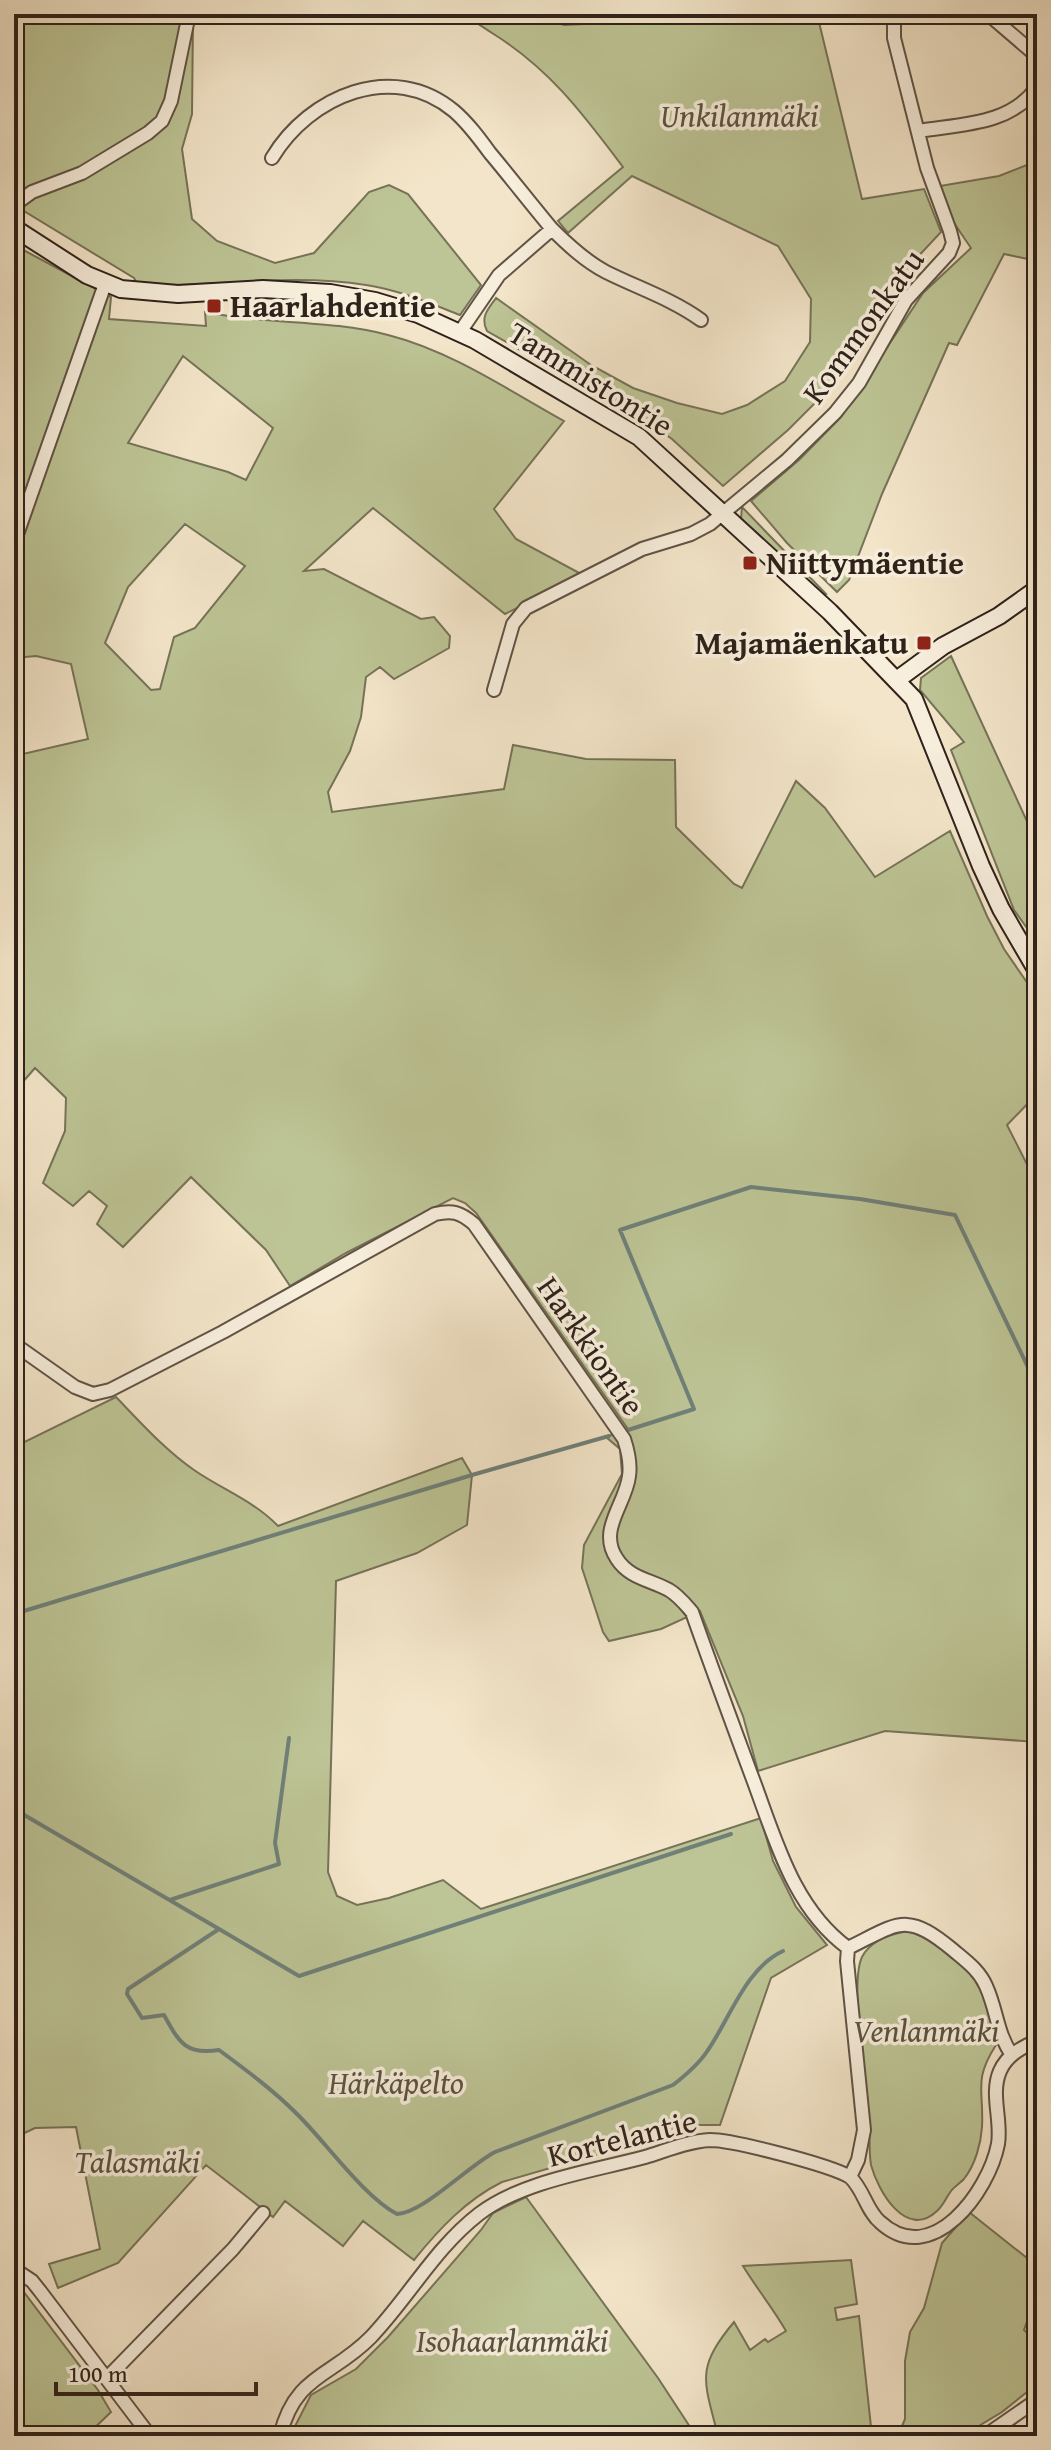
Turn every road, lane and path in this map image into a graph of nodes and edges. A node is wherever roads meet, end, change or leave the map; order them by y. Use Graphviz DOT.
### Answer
graph roads {
  1 [pos="189,14"];
  2 [pos="894,14"];
  3 [pos="988,14"];
  4 [pos="1037,56"];
  5 [pos="1037,87"];
  6 [pos="919,131"];
  7 [pos="272,158"];
  8 [pos="14,205"];
  9 [pos="14,228"];
  10 [pos="552,229"];
  11 [pos="105,284"];
  12 [pos="701,320"];
  13 [pos="460,332"];
  14 [pos="723,512"];
  15 [pos="14,543"];
  16 [pos="1036,594"];
  17 [pos="898,679"];
  18 [pos="494,690"];
  19 [pos="1037,971"];
  20 [pos="14,1344"];
  21 [pos="848,1948"];
  22 [pos="1037,2041"];
  23 [pos="1012,2055"];
  24 [pos="850,2177"];
  25 [pos="263,2213"];
  26 [pos="14,2269"];
  27 [pos="107,2378"];
  28 [pos="1037,2400"];
  29 [pos="150,2436"];
  30 [pos="280,2436"];
  31 [pos="985,2436"];
  1 -- 8 [label="street"];
  2 -- 6 [label="street, Kommonkatu"];
  3 -- 4 [label="street"];
  5 -- 6 [label="street"];
  6 -- 14 [label="street, Kommonkatu"];
  7 -- 10 [label="street"];
  9 -- 11 [label="street, Tammistontie"];
  10 -- 12 [label="street"];
  10 -- 13 [label="street"];
  11 -- 13 [label="street, Tammistontie"];
  11 -- 15 [label="street"];
  13 -- 14 [label="street, Tammistontie"];
  14 -- 17 [label="street, Tammistontie"];
  14 -- 18 [label="street"];
  16 -- 17 [label="street"];
  17 -- 19 [label="street, Tammistontie"];
  20 -- 21 [label="street, Harkkiontie"];
  21 -- 23 [label="street"];
  21 -- 24 [label="street"];
  22 -- 23 [label="street"];
  23 -- 24 [label="street"];
  24 -- 30 [label="street, Kortelantie"];
  25 -- 27 [label="street"];
  26 -- 27 [label="street"];
  27 -- 29 [label="street"];
  28 -- 31 [label="street"];
}
